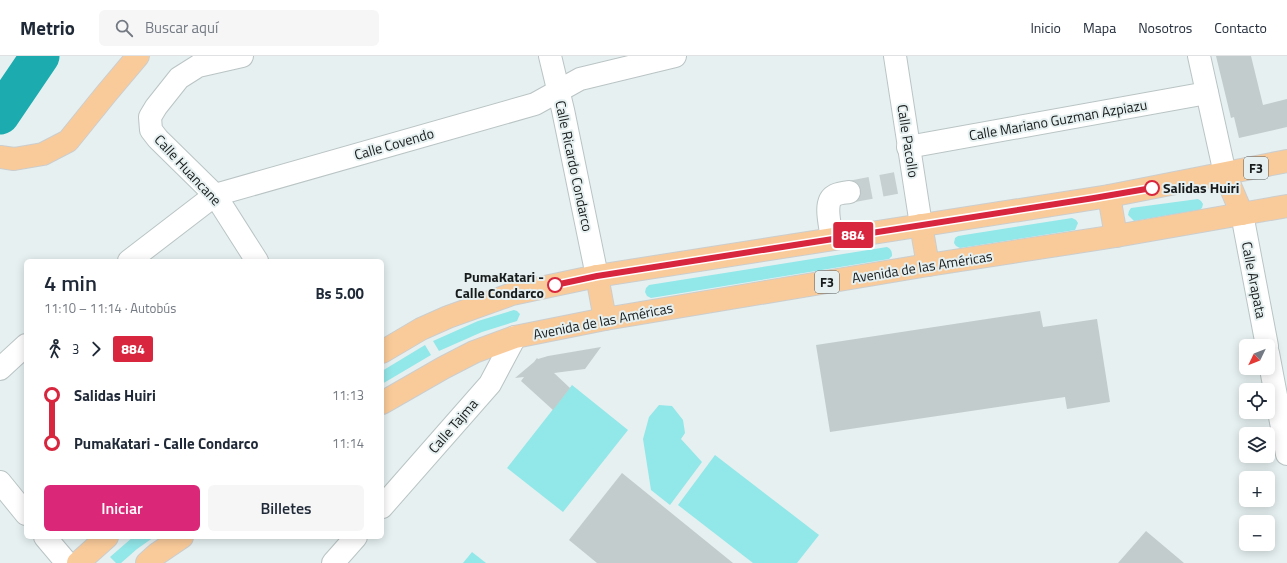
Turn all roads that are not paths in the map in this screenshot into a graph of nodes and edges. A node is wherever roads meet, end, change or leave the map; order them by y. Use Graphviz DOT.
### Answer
graph roads {
  1 [pos="138,56"];
  2 [pos="242,56"];
  3 [pos="550,56"];
  4 [pos="675,56"];
  5 [pos="895,56"];
  6 [pos="1199,56"];
  7 [pos="559,91"];
  8 [pos="1207,93"];
  9 [pos="908,146"];
  10 [pos="0,157"];
  11 [pos="1287,161"];
  12 [pos="1225,174"];
  13 [pos="849,192"];
  14 [pos="214,195"];
  15 [pos="1109,196"];
  16 [pos="1287,206"];
  17 [pos="1242,214"];
  18 [pos="921,225"];
  19 [pos="1116,236"];
  20 [pos="832,239"];
  21 [pos="132,259"];
  22 [pos="256,259"];
  23 [pos="928,265"];
  24 [pos="597,276"];
  25 [pos="605,318"];
  26 [pos="515,338"];
  27 [pos="1266,339"];
  28 [pos="24,347"];
  29 [pos="384,351"];
  30 [pos="0,369"];
  31 [pos="1272,375"];
  32 [pos="384,402"];
  33 [pos="1287,454"];
  34 [pos="0,482"];
  35 [pos="384,505"];
  36 [pos="24,512"];
  37 [pos="47,539"];
  38 [pos="104,539"];
  39 [pos="179,539"];
  40 [pos="354,539"];
  41 [pos="67,563"];
  42 [pos="78,563"];
  43 [pos="147,563"];
  44 [pos="333,563"];
  1 -- 10 [label="main road"];
  2 -- 14 [label="street, Calle Huancane"];
  3 -- 7 [label="street, Calle Ricardo Condarco"];
  4 -- 7 [label="street, Calle Covendo"];
  5 -- 9 [label="street, Calle Pacollo"];
  6 -- 8 [label="street"];
  7 -- 14 [label="street, Calle Covendo"];
  7 -- 24 [label="street, Calle Ricardo Condarco"];
  8 -- 9 [label="street, Calle Mariano Guzman Azpiazu"];
  8 -- 12 [label="street"];
  9 -- 18 [label="street, Calle Pacollo"];
  11 -- 12 [label="main road, F3"];
  12 -- 15 [label="main road, F3"];
  12 -- 17 [label="main road"];
  13 -- 20 [label="street"];
  14 -- 21 [label="street, Calle Covendo"];
  14 -- 22 [label="street, Calle Huancane"];
  15 -- 18 [label="main road, F3"];
  15 -- 19 [label="main road"];
  16 -- 17 [label="main road, Avenida de las Américas / F3"];
  17 -- 19 [label="main road, Avenida de las Américas / F3"];
  17 -- 27 [label="street, Calle Arapata"];
  18 -- 20 [label="main road, F3"];
  18 -- 23 [label="main road"];
  19 -- 23 [label="main road, Avenida de las Américas / F3"];
  20 -- 24 [label="main road, F3"];
  23 -- 25 [label="main road, Avenida de las Américas / F3"];
  24 -- 25 [label="main road"];
  24 -- 29 [label="main road, F3"];
  25 -- 26 [label="main road, Avenida de las Américas / F3"];
  26 -- 32 [label="main road, Avenida de las Américas / F3"];
  26 -- 35 [label="street, Calle Tajma"];
  28 -- 30 [label="street"];
  31 -- 33 [label="street"];
  34 -- 36 [label="street"];
  37 -- 41 [label="street"];
  38 -- 42 [label="main road"];
  39 -- 43 [label="main road"];
  40 -- 44 [label="street"];
}
